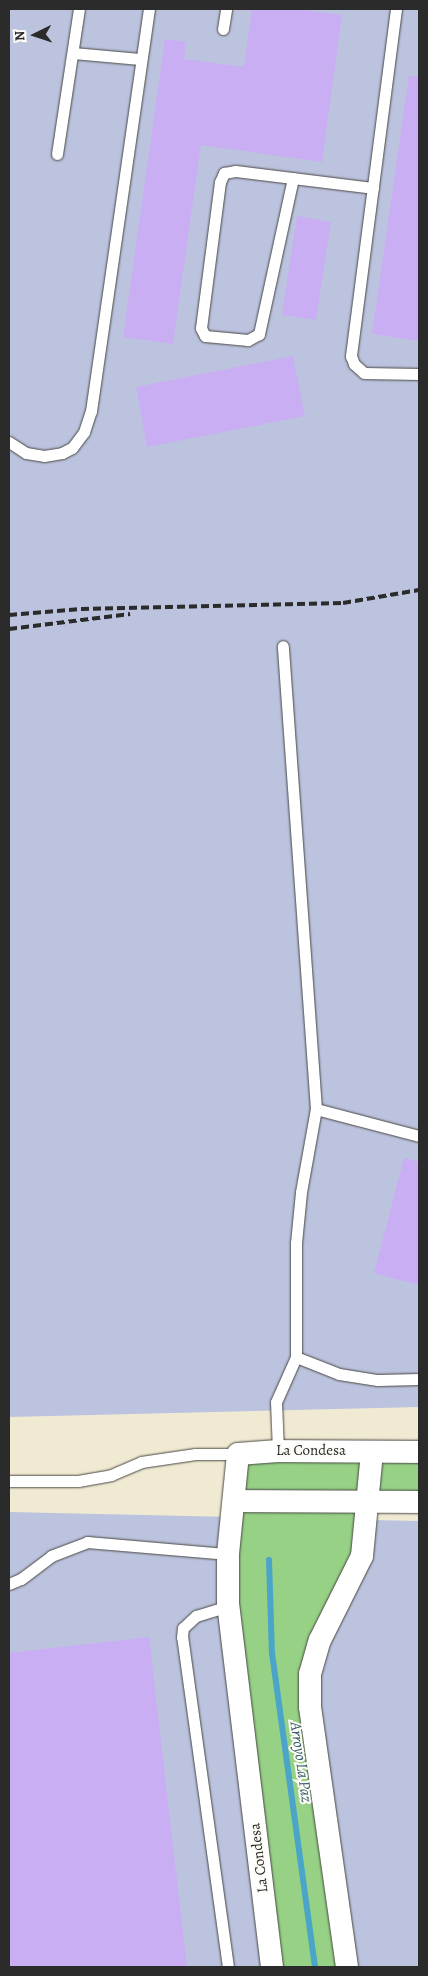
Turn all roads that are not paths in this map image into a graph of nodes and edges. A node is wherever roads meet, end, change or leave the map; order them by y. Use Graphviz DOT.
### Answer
graph roads {
  1 [pos="79,9"];
  2 [pos="149,9"];
  3 [pos="226,9"];
  4 [pos="396,9"];
  5 [pos="223,29"];
  6 [pos="73,52"];
  7 [pos="140,59"];
  8 [pos="57,154"];
  9 [pos="293,178"];
  10 [pos="373,188"];
  11 [pos="419,374"];
  12 [pos="9,442"];
  13 [pos="283,646"];
  14 [pos="316,1109"];
  15 [pos="419,1136"];
  16 [pos="296,1357"];
  17 [pos="419,1379"];
  18 [pos="278,1450"];
  19 [pos="372,1452"];
  20 [pos="419,1452"];
  21 [pos="238,1454"];
  22 [pos="9,1481"];
  23 [pos="235,1501"];
  24 [pos="369,1502"];
  25 [pos="419,1502"];
  26 [pos="228,1554"];
  27 [pos="9,1584"];
  28 [pos="228,1606"];
  29 [pos="228,1967"];
  30 [pos="272,1967"];
  31 [pos="347,1967"];
  1 -- 6 [label="lane"];
  2 -- 7 [label="lane"];
  3 -- 5 [label="lane"];
  4 -- 10 [label="lane"];
  6 -- 7 [label="lane"];
  6 -- 8 [label="lane"];
  7 -- 12 [label="lane"];
  9 -- 9 [label="lane"];
  9 -- 10 [label="lane"];
  10 -- 11 [label="lane"];
  13 -- 14 [label="lane"];
  14 -- 15 [label="lane"];
  14 -- 16 [label="lane"];
  16 -- 17 [label="lane"];
  16 -- 18 [label="lane"];
  18 -- 19 [label="street, La Condesa"];
  18 -- 21 [label="street, La Condesa"];
  19 -- 20 [label="street, La Condesa"];
  19 -- 24 [label="street"];
  21 -- 22 [label="lane"];
  21 -- 23 [label="street, La Condesa"];
  23 -- 24 [label="street"];
  23 -- 26 [label="street, La Condesa"];
  24 -- 25 [label="street"];
  24 -- 31 [label="street"];
  26 -- 27 [label="lane"];
  26 -- 28 [label="street, La Condesa"];
  28 -- 29 [label="lane"];
  28 -- 30 [label="street, La Condesa"];
}
